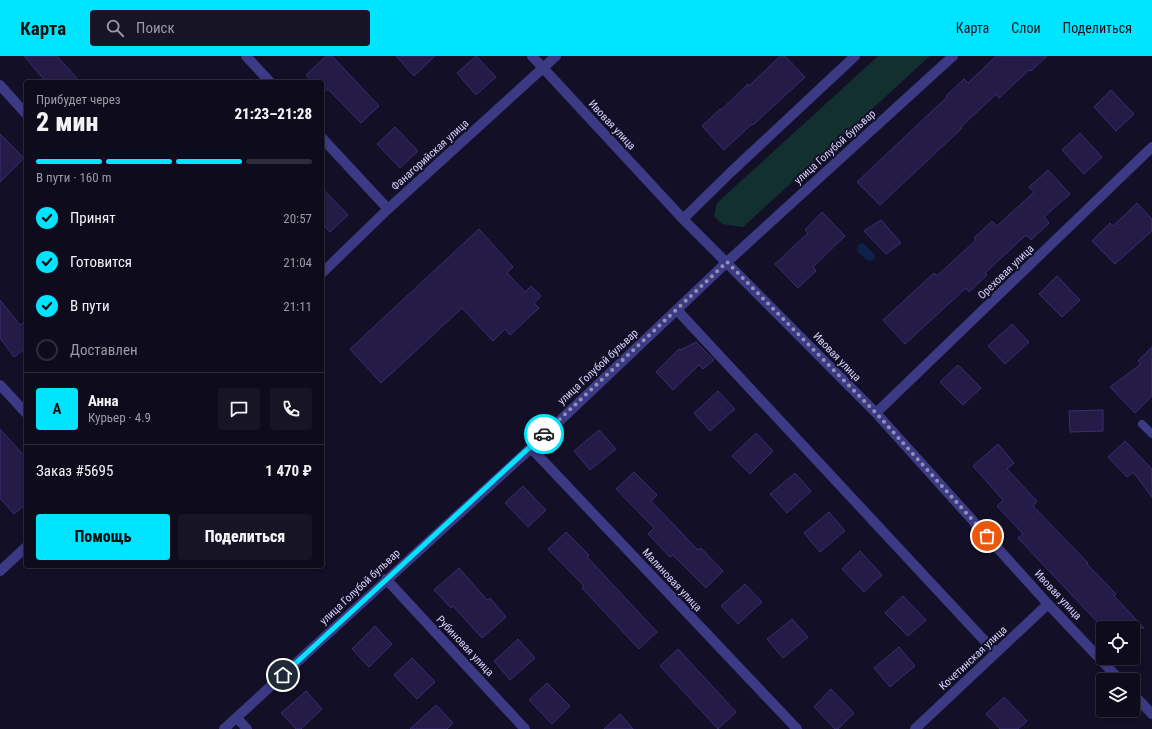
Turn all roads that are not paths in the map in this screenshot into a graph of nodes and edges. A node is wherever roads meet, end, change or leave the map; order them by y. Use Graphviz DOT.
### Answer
graph roads {
  1 [pos="246,56"];
  2 [pos="532,56"];
  3 [pos="556,56"];
  4 [pos="855,56"];
  5 [pos="953,56"];
  6 [pos="543,68"];
  7 [pos="268,80"];
  8 [pos="0,85"];
  9 [pos="24,112"];
  10 [pos="324,140"];
  11 [pos="1152,147"];
  12 [pos="388,209"];
  13 [pos="683,219"];
  14 [pos="727,262"];
  15 [pos="324,271"];
  16 [pos="677,310"];
  17 [pos="0,385"];
  18 [pos="24,411"];
  19 [pos="876,413"];
  20 [pos="1142,424"];
  21 [pos="1152,434"];
  22 [pos="530,448"];
  23 [pos="24,549"];
  24 [pos="0,571"];
  25 [pos="386,579"];
  26 [pos="1048,604"];
  27 [pos="996,653"];
  28 [pos="1113,673"];
  29 [pos="1140,701"];
  30 [pos="1152,714"];
  31 [pos="237,718"];
  32 [pos="224,729"];
  33 [pos="247,729"];
  34 [pos="525,729"];
  35 [pos="797,729"];
  36 [pos="914,729"];
  1 -- 7 [label="street"];
  2 -- 6 [label="street, Ивовая улица"];
  3 -- 6 [label="street, Фанагорийская улица"];
  4 -- 13 [label="street"];
  5 -- 14 [label="street, улица Голубой бульвар"];
  6 -- 12 [label="street, Фанагорийская улица"];
  6 -- 13 [label="street, Ивовая улица"];
  8 -- 9 [label="street"];
  10 -- 12 [label="street"];
  11 -- 19 [label="street, Ореховая улица"];
  12 -- 15 [label="street, Фанагорийская улица"];
  13 -- 14 [label="street, Ивовая улица"];
  14 -- 16 [label="street, улица Голубой бульвар"];
  14 -- 19 [label="street, Ивовая улица"];
  16 -- 22 [label="street, улица Голубой бульвар"];
  16 -- 27 [label="street"];
  17 -- 18 [label="street"];
  19 -- 26 [label="street, Ивовая улица"];
  20 -- 21 [label="lane"];
  22 -- 25 [label="street, улица Голубой бульвар"];
  22 -- 35 [label="street, Малиновая улица"];
  23 -- 24 [label="street"];
  25 -- 31 [label="street, улица Голубой бульвар"];
  25 -- 34 [label="street, Рубиновая улица"];
  26 -- 27 [label="street, Кочетинская улица"];
  26 -- 28 [label="street, Ивовая улица"];
  27 -- 36 [label="street, Кочетинская улица"];
  29 -- 30 [label="street"];
  31 -- 32 [label="street, улица Голубой бульвар"];
  31 -- 33 [label="street"];
}
